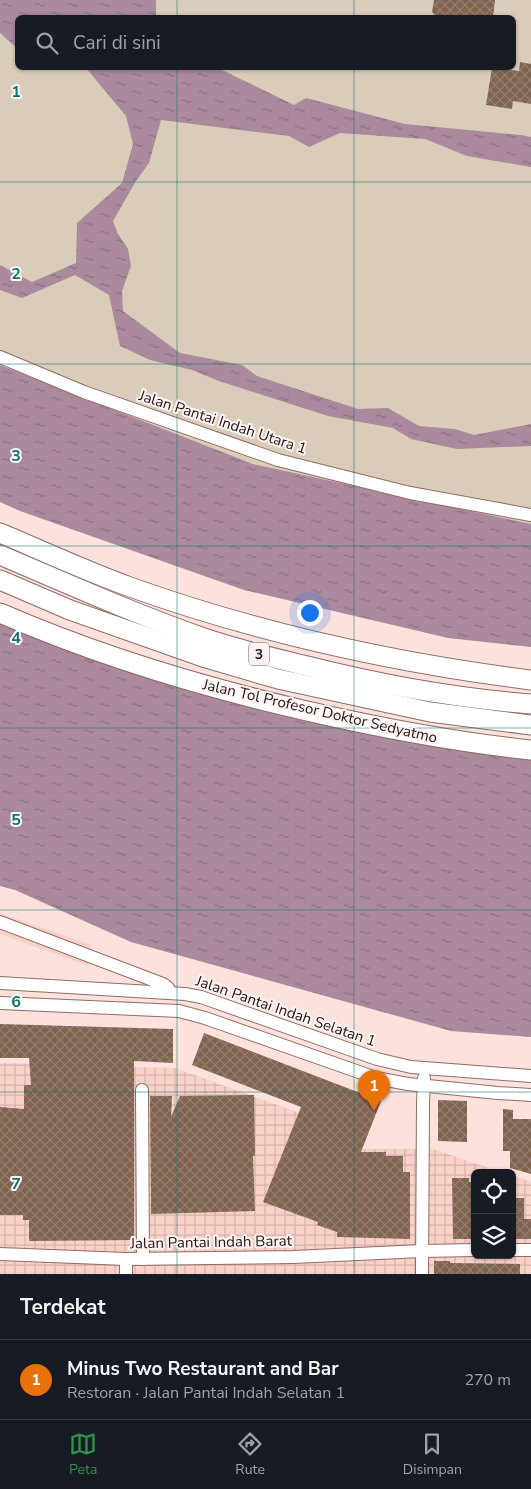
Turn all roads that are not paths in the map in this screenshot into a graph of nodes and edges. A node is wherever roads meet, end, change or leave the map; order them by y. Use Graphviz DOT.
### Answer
graph roads {
  1 [pos="0,356"];
  2 [pos="531,515"];
  3 [pos="0,533"];
  4 [pos="0,555"];
  5 [pos="0,580"];
  6 [pos="0,613"];
  7 [pos="531,680"];
  8 [pos="531,704"];
  9 [pos="531,725"];
  10 [pos="531,750"];
  11 [pos="0,922"];
  12 [pos="0,983"];
  13 [pos="170,992"];
  14 [pos="0,1003"];
  15 [pos="425,1068"];
  16 [pos="531,1076"];
  17 [pos="423,1085"];
  18 [pos="142,1090"];
  19 [pos="531,1095"];
  20 [pos="471,1250"];
  21 [pos="516,1250"];
  22 [pos="531,1250"];
  23 [pos="422,1251"];
  24 [pos="0,1254"];
  25 [pos="126,1259"];
  26 [pos="143,1259"];
  27 [pos="126,1274"];
  28 [pos="422,1274"];
  1 -- 2 [label="street, Jalan Pantai Indah Utara 1"];
  3 -- 7 [label="highway, 3"];
  4 -- 8 [label="highway, 3"];
  5 -- 9 [label="highway, Jalan Tol Profesor Doktor Sedyatmo / 3"];
  6 -- 10 [label="highway, Jalan Tol Profesor Doktor Sedyatmo"];
  11 -- 13 [label="street"];
  12 -- 13 [label="street, Jalan Pantai Indah Selatan 1"];
  13 -- 15 [label="street, Jalan Pantai Indah Selatan 1"];
  14 -- 17 [label="street"];
  15 -- 16 [label="street, Jalan Pantai Indah Selatan 1"];
  15 -- 17 [label="street"];
  17 -- 19 [label="street"];
  17 -- 23 [label="street"];
  18 -- 26 [label="street"];
  20 -- 23 [label="street, Jalan Pantai Indah Barat"];
  21 -- 22 [label="street"];
  23 -- 26 [label="street, Jalan Pantai Indah Barat"];
  23 -- 28 [label="street"];
  24 -- 25 [label="street, Jalan Pantai Indah Barat"];
  25 -- 26 [label="street, Jalan Pantai Indah Barat"];
  25 -- 27 [label="street"];
}
